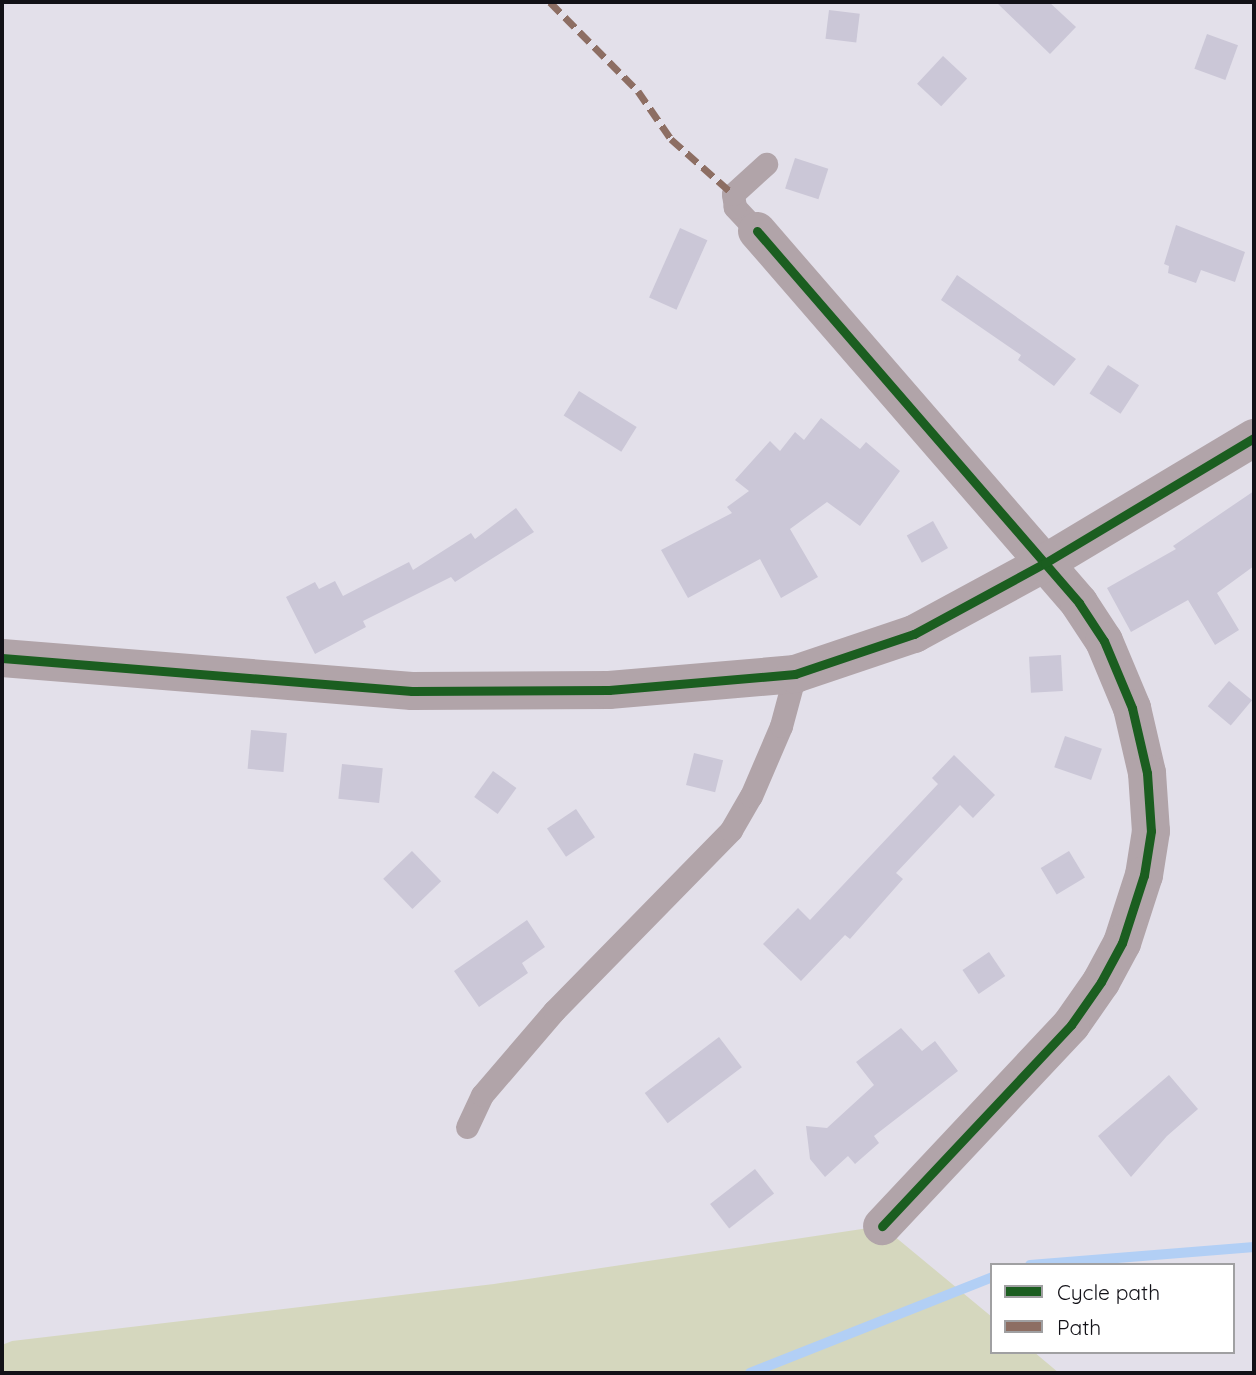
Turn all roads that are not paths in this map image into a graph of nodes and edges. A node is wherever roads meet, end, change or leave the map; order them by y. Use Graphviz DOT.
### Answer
graph roads {
  1 [pos="766,164"];
  2 [pos="757,231"];
  3 [pos="1254,438"];
  4 [pos="1045,563"];
  5 [pos="2,658"];
  6 [pos="794,674"];
  7 [pos="467,1127"];
  8 [pos="882,1226"];
  1 -- 2 [label="lane"];
  2 -- 4 [label="street"];
  3 -- 4 [label="street"];
  4 -- 6 [label="street"];
  4 -- 8 [label="street"];
  5 -- 6 [label="street"];
  6 -- 7 [label="lane"];
}
